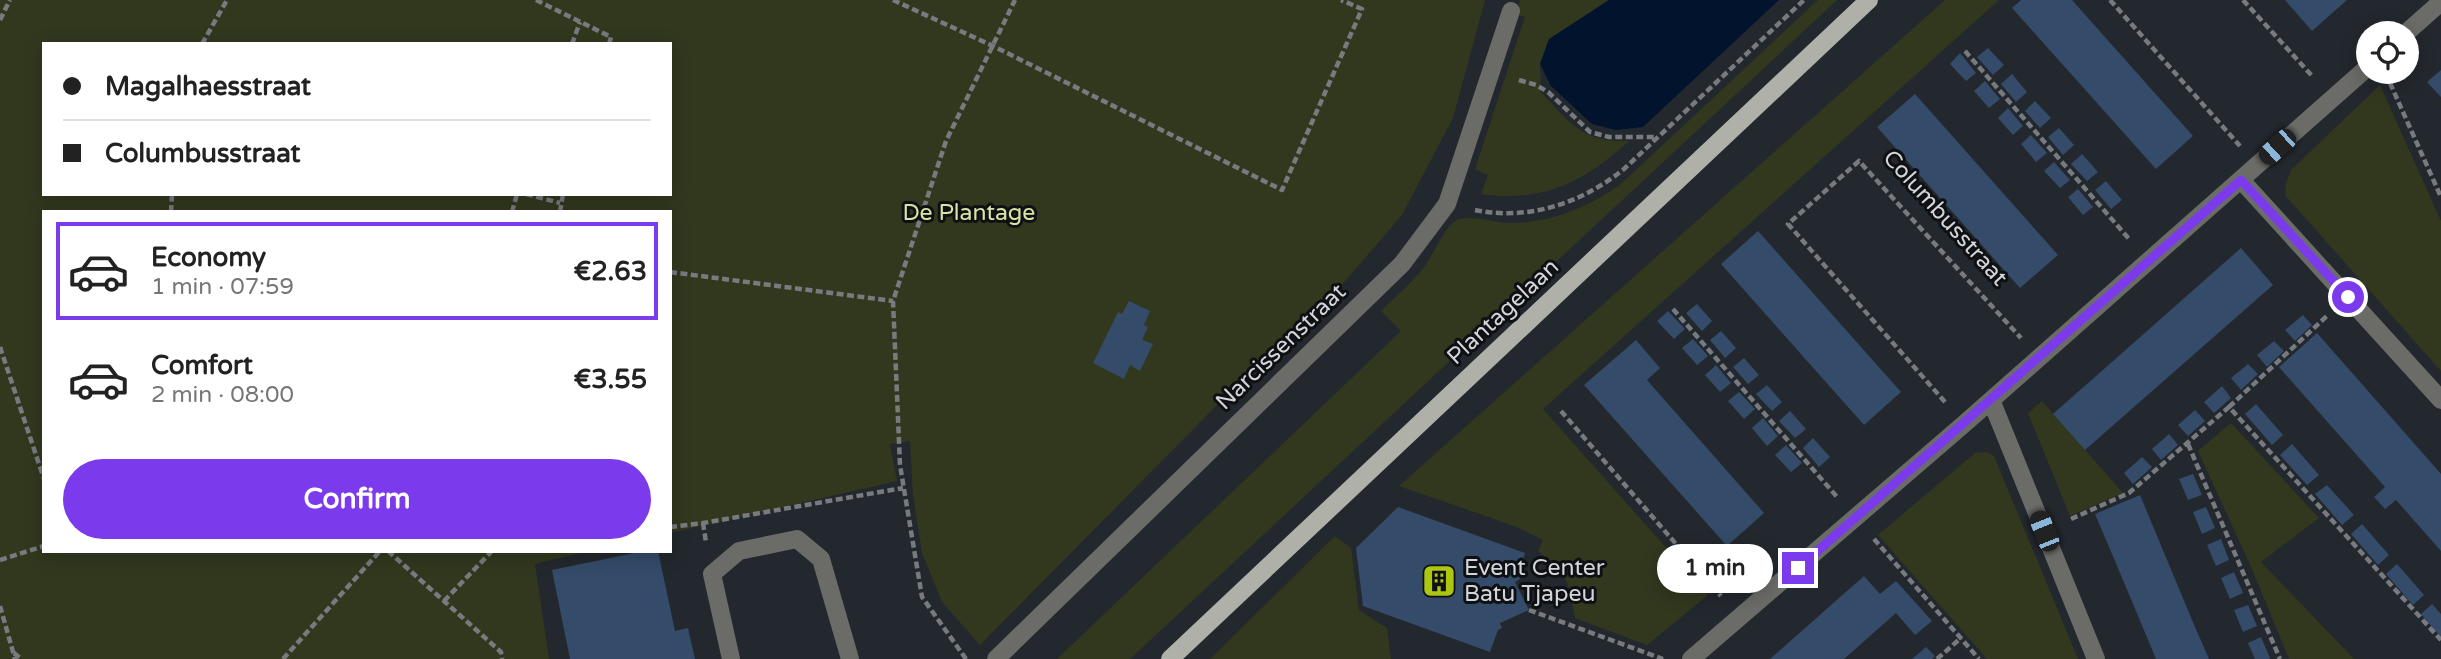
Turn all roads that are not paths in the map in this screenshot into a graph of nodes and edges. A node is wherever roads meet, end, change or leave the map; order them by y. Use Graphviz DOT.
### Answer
graph roads {
  1 [pos="1869,0"];
  2 [pos="2441,2"];
  3 [pos="1511,11"];
  4 [pos="2419,21"];
  5 [pos="2356,78"];
  6 [pos="2241,180"];
  7 [pos="1991,400"];
  8 [pos="2441,400"];
  9 [pos="731,659"];
  10 [pos="850,659"];
  11 [pos="996,659"];
  12 [pos="1170,659"];
  13 [pos="1691,659"];
  14 [pos="2096,659"];
  1 -- 12 [label="main road, Plantagelaan"];
  2 -- 4 [label="street"];
  3 -- 11 [label="street, Narcissenstraat"];
  5 -- 6 [label="street"];
  6 -- 7 [label="street"];
  6 -- 8 [label="street"];
  7 -- 13 [label="street"];
  7 -- 14 [label="street"];
  9 -- 10 [label="street"];
}
